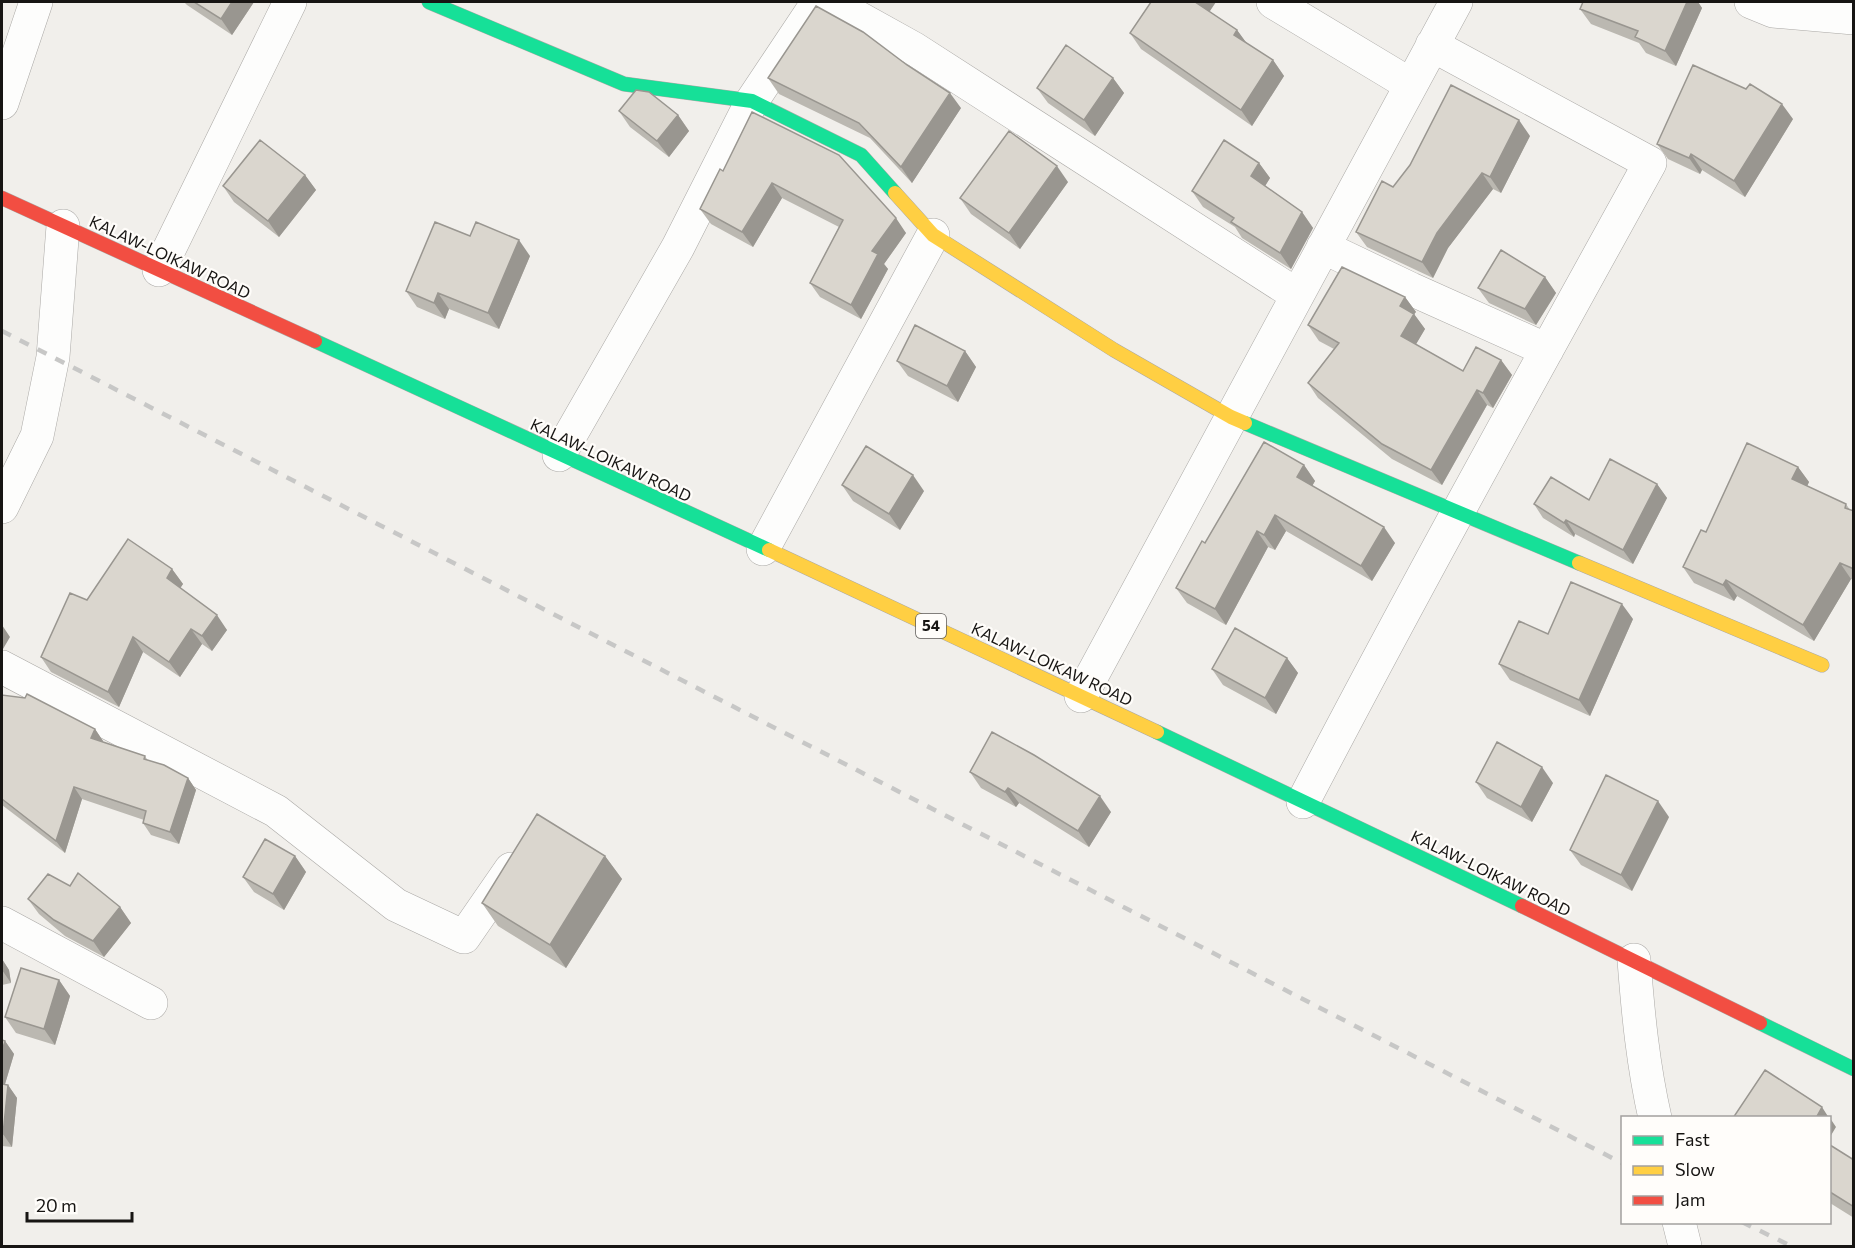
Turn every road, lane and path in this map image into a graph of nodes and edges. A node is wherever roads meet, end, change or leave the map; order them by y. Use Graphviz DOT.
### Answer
graph roads {
  1 [pos="36,2"];
  2 [pos="290,2"];
  3 [pos="429,2"];
  4 [pos="818,2"];
  5 [pos="830,2"];
  6 [pos="1273,2"];
  7 [pos="1456,2"];
  8 [pos="1751,2"];
  9 [pos="1854,18"];
  10 [pos="1432,45"];
  11 [pos="1411,86"];
  12 [pos="752,101"];
  13 [pos="2,103"];
  14 [pos="2,198"];
  15 [pos="63,226"];
  16 [pos="933,235"];
  17 [pos="1323,247"];
  18 [pos="159,270"];
  19 [pos="1297,295"];
  20 [pos="1547,350"];
  21 [pos="1231,417"];
  22 [pos="559,454"];
  23 [pos="2,507"];
  24 [pos="1460,513"];
  25 [pos="763,549"];
  26 [pos="1822,665"];
  27 [pos="2,667"];
  28 [pos="1081,696"];
  29 [pos="1303,802"];
  30 [pos="530,841"];
  31 [pos="2,923"];
  32 [pos="1634,960"];
  33 [pos="150,1003"];
  34 [pos="1854,1069"];
  35 [pos="1655,1116"];
  36 [pos="1679,1224"];
  37 [pos="1684,1246"];
  1 -- 13 [label="street"];
  2 -- 18 [label="street"];
  3 -- 12 [label="main road"];
  4 -- 12 [label="street"];
  5 -- 19 [label="street"];
  6 -- 11 [label="street"];
  7 -- 10 [label="street"];
  8 -- 9 [label="street"];
  10 -- 11 [label="street"];
  10 -- 20 [label="street"];
  11 -- 17 [label="street"];
  12 -- 16 [label="main road"];
  12 -- 22 [label="street"];
  14 -- 15 [label="main road, KALAW-LOIKAW ROAD / 54"];
  15 -- 18 [label="main road, KALAW-LOIKAW ROAD / 54"];
  15 -- 23 [label="street"];
  16 -- 21 [label="main road"];
  16 -- 25 [label="street"];
  17 -- 19 [label="street"];
  17 -- 20 [label="street"];
  18 -- 22 [label="main road, KALAW-LOIKAW ROAD / 54"];
  19 -- 21 [label="street"];
  20 -- 24 [label="street"];
  21 -- 24 [label="main road"];
  21 -- 28 [label="street"];
  22 -- 25 [label="main road, KALAW-LOIKAW ROAD / 54"];
  24 -- 26 [label="main road"];
  24 -- 29 [label="street"];
  25 -- 28 [label="main road, KALAW-LOIKAW ROAD / 54"];
  27 -- 30 [label="street"];
  28 -- 29 [label="main road, KALAW-LOIKAW ROAD / 54"];
  29 -- 32 [label="main road, KALAW-LOIKAW ROAD / 54"];
  31 -- 33 [label="street"];
  32 -- 34 [label="main road, KALAW-LOIKAW ROAD / 54"];
  32 -- 35 [label="street"];
  36 -- 37 [label="street"];
}
